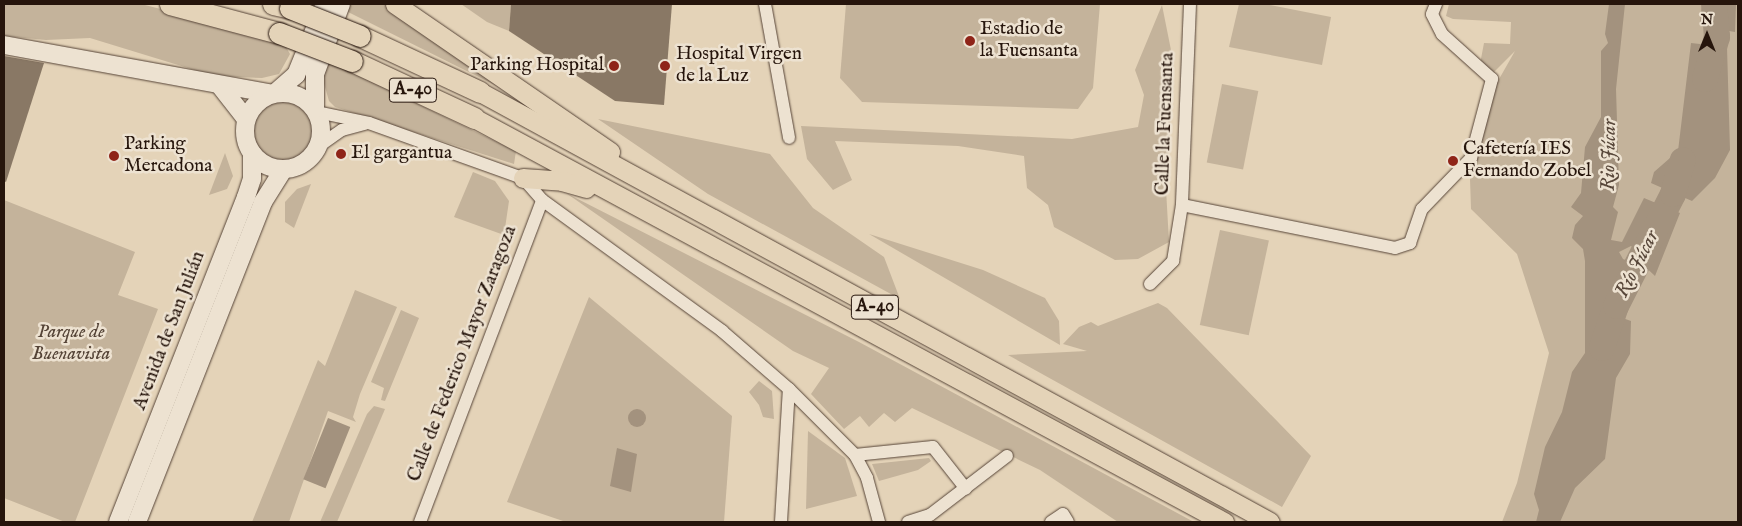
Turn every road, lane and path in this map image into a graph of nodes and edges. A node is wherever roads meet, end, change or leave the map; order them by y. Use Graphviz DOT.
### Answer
graph roads {
  1 [pos="170,4"];
  2 [pos="325,4"];
  3 [pos="341,4"];
  4 [pos="395,4"];
  5 [pos="765,4"];
  6 [pos="1190,4"];
  7 [pos="1436,4"];
  8 [pos="282,6"];
  9 [pos="4,45"];
  10 [pos="221,87"];
  11 [pos="480,92"];
  12 [pos="274,94"];
  13 [pos="316,110"];
  14 [pos="474,118"];
  15 [pos="246,119"];
  16 [pos="369,123"];
  17 [pos="789,138"];
  18 [pos="319,146"];
  19 [pos="252,153"];
  20 [pos="284,169"];
  21 [pos="523,178"];
  22 [pos="672,196"];
  23 [pos="542,200"];
  24 [pos="627,201"];
  25 [pos="1182,205"];
  26 [pos="1150,284"];
  27 [pos="789,390"];
  28 [pos="855,455"];
  29 [pos="1007,456"];
  30 [pos="966,489"];
  31 [pos="785,519"];
  32 [pos="118,522"];
  33 [pos="137,522"];
  34 [pos="420,522"];
  35 [pos="879,522"];
  36 [pos="908,522"];
  37 [pos="1051,522"];
  38 [pos="1068,522"];
  39 [pos="1224,522"];
  40 [pos="1270,522"];
  1 -- 14 [label="highway, A-40, bridge"];
  2 -- 12 [label="main road"];
  3 -- 13 [label="main road"];
  4 -- 22 [label="main road"];
  5 -- 17 [label="street"];
  6 -- 25 [label="street, Calle la Fuensanta"];
  7 -- 25 [label="street, Calle la Fuensanta"];
  8 -- 11 [label="highway, A-40, bridge"];
  9 -- 10 [label="main road"];
  10 -- 12 [label="main road"];
  10 -- 15 [label="main road"];
  11 -- 22 [label="main road, A-40"];
  12 -- 13 [label="main road"];
  12 -- 15 [label="main road"];
  13 -- 16 [label="street"];
  13 -- 18 [label="main road"];
  14 -- 24 [label="main road, A-40"];
  15 -- 19 [label="main road"];
  16 -- 18 [label="street"];
  16 -- 21 [label="street"];
  18 -- 20 [label="main road"];
  19 -- 20 [label="main road"];
  19 -- 32 [label="main road, Avenida de San Julián"];
  20 -- 33 [label="main road, Avenida de San Julián"];
  21 -- 23 [label="street"];
  21 -- 24 [label="main road"];
  22 -- 40 [label="main road, A-40"];
  23 -- 27 [label="street"];
  23 -- 34 [label="street, Calle de Federico Mayor Zaragoza"];
  24 -- 39 [label="main road, A-40"];
  25 -- 26 [label="street"];
  27 -- 28 [label="street"];
  27 -- 31 [label="street"];
  28 -- 30 [label="street"];
  28 -- 35 [label="street"];
  29 -- 30 [label="street"];
  30 -- 36 [label="street"];
  37 -- 38 [label="street"];
}
